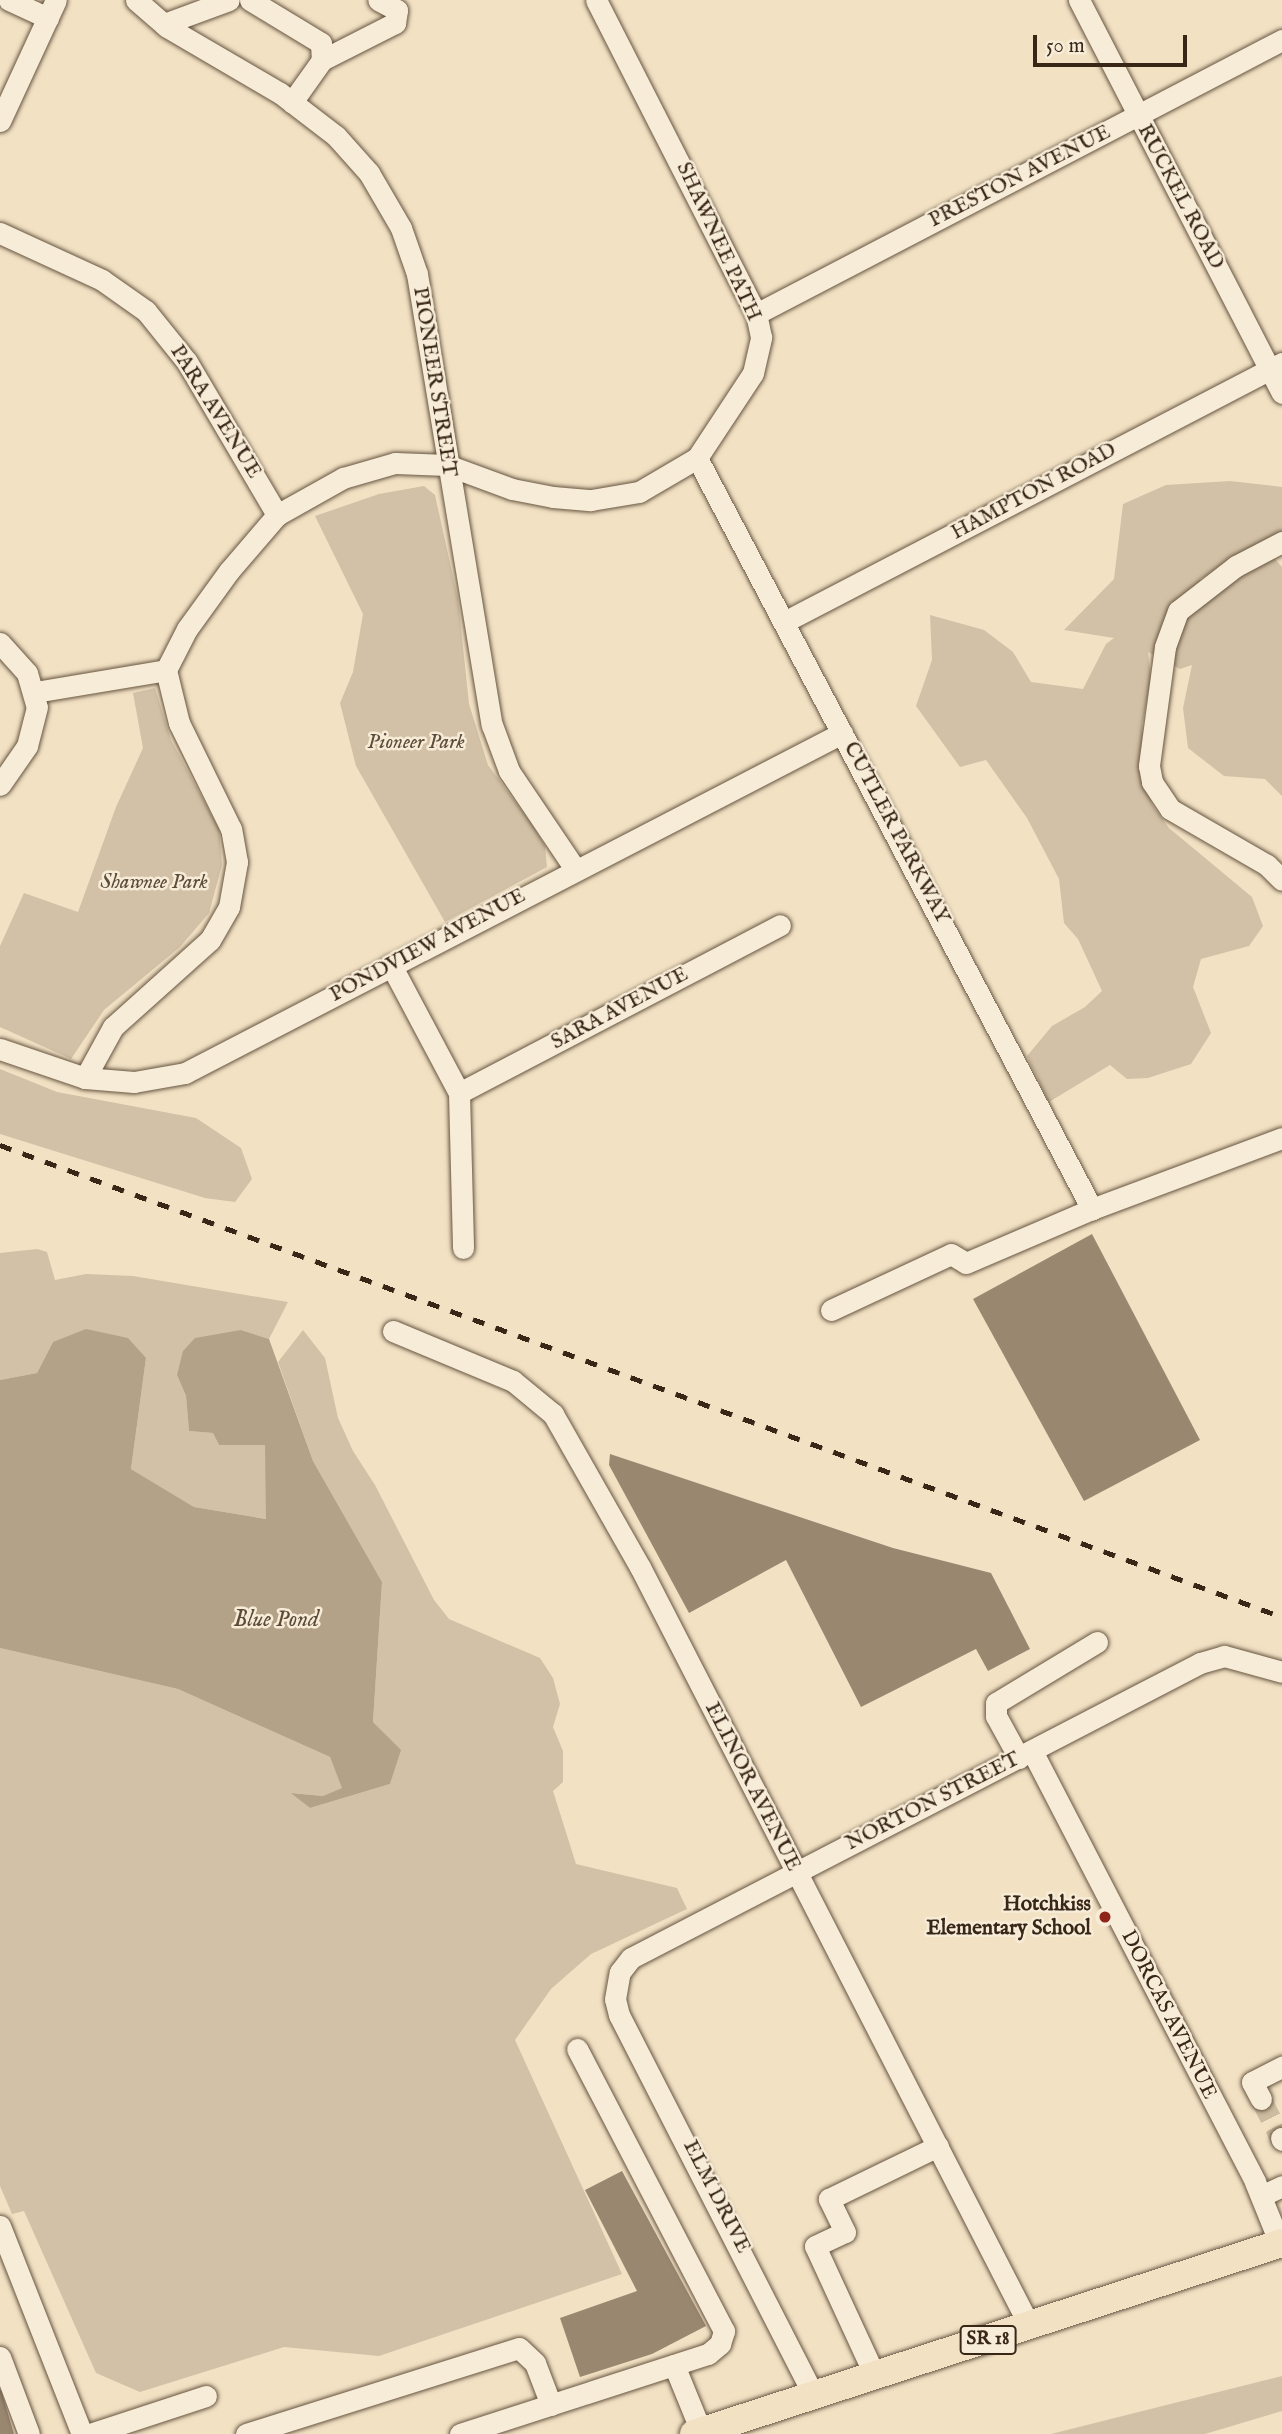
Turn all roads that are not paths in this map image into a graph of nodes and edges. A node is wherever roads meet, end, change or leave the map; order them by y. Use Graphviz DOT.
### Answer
graph roads {
  1 [pos="9,0"];
  2 [pos="136,0"];
  3 [pos="229,0"];
  4 [pos="378,0"];
  5 [pos="596,0"];
  6 [pos="1079,0"];
  7 [pos="266,2"];
  8 [pos="52,9"];
  9 [pos="164,24"];
  10 [pos="1282,40"];
  11 [pos="322,60"];
  12 [pos="292,102"];
  13 [pos="1137,117"];
  14 [pos="0,121"];
  15 [pos="0,233"];
  16 [pos="756,314"];
  17 [pos="1275,366"];
  18 [pos="1282,393"];
  19 [pos="697,458"];
  20 [pos="447,465"];
  21 [pos="277,515"];
  22 [pos="1282,542"];
  23 [pos="786,621"];
  24 [pos="0,643"];
  25 [pos="166,670"];
  26 [pos="36,692"];
  27 [pos="842,733"];
  28 [pos="0,785"];
  29 [pos="575,869"];
  30 [pos="1282,880"];
  31 [pos="780,925"];
  32 [pos="391,965"];
  33 [pos="0,1049"];
  34 [pos="85,1078"];
  35 [pos="459,1093"];
  36 [pos="1282,1138"];
  37 [pos="1092,1209"];
  38 [pos="463,1248"];
  39 [pos="831,1310"];
  40 [pos="393,1331"];
  41 [pos="1097,1642"];
  42 [pos="1282,1672"];
  43 [pos="1026,1755"];
  44 [pos="795,1872"];
  45 [pos="615,2000"];
  46 [pos="577,2049"];
  47 [pos="1282,2067"];
  48 [pos="1261,2099"];
  49 [pos="938,2146"];
  50 [pos="1282,2186"];
  51 [pos="1261,2196"];
  52 [pos="0,2226"];
  53 [pos="1281,2244"];
  54 [pos="1029,2325"];
  55 [pos="0,2357"];
  56 [pos="674,2365"];
  57 [pos="875,2376"];
  58 [pos="206,2396"];
  59 [pos="814,2396"];
  60 [pos="551,2405"];
  61 [pos="697,2433"];
  62 [pos="29,2434"];
  63 [pos="82,2434"];
  64 [pos="90,2434"];
  65 [pos="246,2434"];
  66 [pos="460,2434"];
  1 -- 8 [label="street"];
  2 -- 9 [label="street, PIONEER STREET"];
  3 -- 9 [label="street"];
  4 -- 11 [label="street"];
  5 -- 16 [label="street, SHAWNEE PATH"];
  6 -- 13 [label="street, RUCKEL ROAD"];
  7 -- 11 [label="street"];
  8 -- 14 [label="street"];
  9 -- 12 [label="street, PIONEER STREET"];
  10 -- 13 [label="street, PRESTON AVENUE"];
  11 -- 12 [label="street"];
  12 -- 20 [label="street, PIONEER STREET"];
  13 -- 16 [label="street, PRESTON AVENUE"];
  13 -- 17 [label="street, RUCKEL ROAD"];
  15 -- 21 [label="street, PARA AVENUE"];
  16 -- 19 [label="street, SHAWNEE PATH"];
  17 -- 18 [label="street, RUCKEL ROAD"];
  17 -- 23 [label="street, HAMPTON ROAD"];
  19 -- 20 [label="street, SHAWNEE PATH"];
  19 -- 23 [label="street, CUTLER PARKWAY"];
  20 -- 21 [label="street, SHAWNEE PATH"];
  20 -- 29 [label="street, PIONEER STREET"];
  21 -- 25 [label="street, SHAWNEE PATH"];
  22 -- 30 [label="street"];
  23 -- 27 [label="street, CUTLER PARKWAY"];
  24 -- 26 [label="street"];
  25 -- 26 [label="street"];
  25 -- 34 [label="street"];
  26 -- 28 [label="street"];
  27 -- 29 [label="street, PONDVIEW AVENUE"];
  27 -- 37 [label="street, CUTLER PARKWAY"];
  29 -- 32 [label="street, PONDVIEW AVENUE"];
  31 -- 35 [label="street, SARA AVENUE"];
  32 -- 34 [label="street, PONDVIEW AVENUE"];
  32 -- 35 [label="street"];
  33 -- 34 [label="street, PONDVIEW AVENUE"];
  35 -- 38 [label="street"];
  36 -- 37 [label="street"];
  37 -- 39 [label="street"];
  40 -- 44 [label="street, ELINOR AVENUE"];
  41 -- 43 [label="street, DORCAS AVENUE"];
  42 -- 43 [label="street, NORTON STREET"];
  43 -- 44 [label="street, NORTON STREET"];
  43 -- 51 [label="street, DORCAS AVENUE"];
  44 -- 45 [label="street, NORTON STREET"];
  44 -- 49 [label="street, ELINOR AVENUE"];
  45 -- 59 [label="street, ELM DRIVE"];
  46 -- 56 [label="street"];
  47 -- 48 [label="street"];
  49 -- 54 [label="street, ELINOR AVENUE"];
  49 -- 57 [label="street"];
  50 -- 51 [label="street"];
  51 -- 53 [label="street, DORCAS AVENUE"];
  52 -- 63 [label="street"];
  53 -- 54 [label="main road, SR 18"];
  54 -- 57 [label="main road, SR 18"];
  55 -- 62 [label="street"];
  56 -- 60 [label="street"];
  56 -- 61 [label="street"];
  57 -- 59 [label="main road, SR 18"];
  58 -- 64 [label="street"];
  59 -- 61 [label="main road, SR 18"];
  60 -- 65 [label="street"];
  60 -- 66 [label="street"];
}
